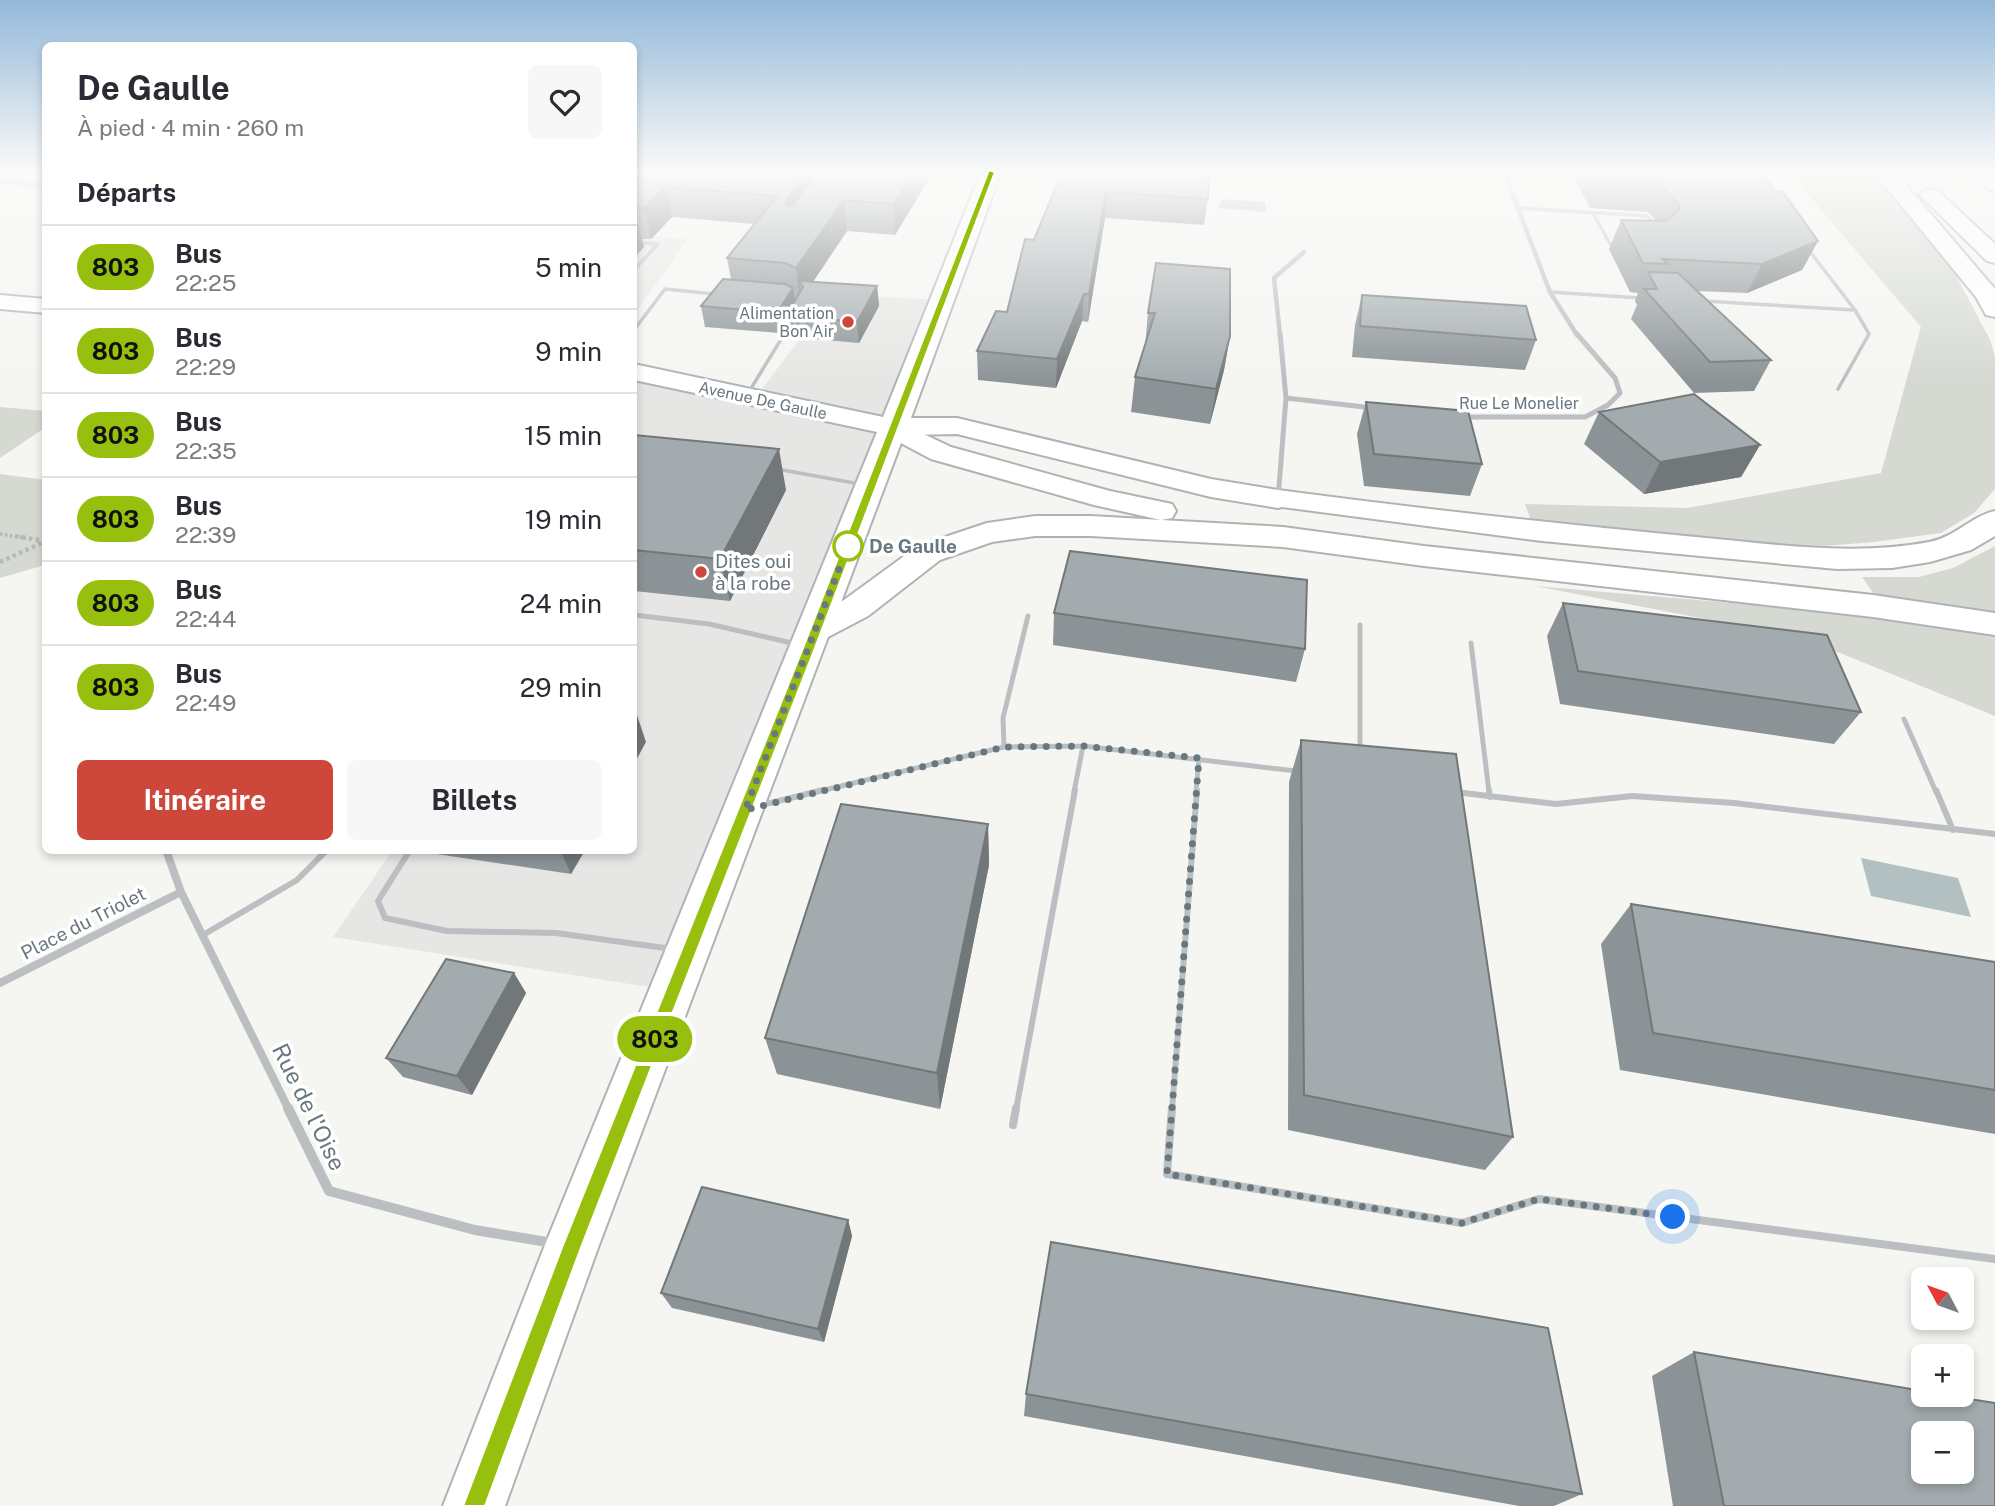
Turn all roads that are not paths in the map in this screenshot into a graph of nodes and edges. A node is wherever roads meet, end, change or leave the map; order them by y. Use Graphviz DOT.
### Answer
graph roads {
  1 [pos="641,242"];
  2 [pos="964,242"];
  3 [pos="1531,242"];
  4 [pos="1609,242"];
  5 [pos="1943,242"];
  6 [pos="1981,242"];
  7 [pos="1620,244"];
  8 [pos="1807,246"];
  9 [pos="1304,252"];
  10 [pos="1995,256"];
  11 [pos="637,267"];
  12 [pos="1550,292"];
  13 [pos="720,294"];
  14 [pos="1647,298"];
  15 [pos="1702,301"];
  16 [pos="0,302"];
  17 [pos="42,306"];
  18 [pos="1854,310"];
  19 [pos="1995,310"];
  20 [pos="795,318"];
  21 [pos="637,326"];
  22 [pos="637,373"];
  23 [pos="1838,390"];
  24 [pos="746,396"];
  25 [pos="1286,398"];
  26 [pos="1382,409"];
  27 [pos="1451,416"];
  28 [pos="892,427"];
  29 [pos="765,467"];
  30 [pos="870,486"];
  31 [pos="1278,499"];
  32 [pos="1995,520"];
  33 [pos="1283,537"];
  34 [pos="637,615"];
  35 [pos="1028,616"];
  36 [pos="1995,624"];
  37 [pos="1360,625"];
  38 [pos="813,638"];
  39 [pos="1471,643"];
  40 [pos="1904,719"];
  41 [pos="1083,746"];
  42 [pos="1004,747"];
  43 [pos="1360,754"];
  44 [pos="1199,758"];
  45 [pos="1301,772"];
  46 [pos="1450,792"];
  47 [pos="1490,797"];
  48 [pos="745,810"];
  49 [pos="1953,830"];
  50 [pos="1995,834"];
  51 [pos="167,854"];
  52 [pos="323,854"];
  53 [pos="407,854"];
  54 [pos="181,892"];
  55 [pos="203,936"];
  56 [pos="689,951"];
  57 [pos="0,983"];
  58 [pos="1013,1125"];
  59 [pos="572,1245"];
  60 [pos="1995,1259"];
  61 [pos="474,1506"];
  1 -- 11 [label="lane"];
  2 -- 28 [label="main road"];
  3 -- 12 [label="street, Rue Le Monelier"];
  4 -- 7 [label="lane"];
  5 -- 19 [label="main road"];
  6 -- 10 [label="main road"];
  8 -- 18 [label="lane"];
  9 -- 25 [label="street"];
  12 -- 14 [label="lane"];
  12 -- 27 [label="street, Rue Le Monelier"];
  13 -- 21 [label="lane"];
  15 -- 18 [label="lane"];
  16 -- 17 [label="main road"];
  18 -- 23 [label="lane"];
  20 -- 24 [label="lane"];
  22 -- 24 [label="main road, Avenue De Gaulle"];
  24 -- 28 [label="main road, Avenue De Gaulle"];
  25 -- 26 [label="street"];
  25 -- 31 [label="street"];
  28 -- 30 [label="main road"];
  28 -- 31 [label="main road"];
  28 -- 33 [label="main road"];
  29 -- 30 [label="lane"];
  30 -- 38 [label="main road"];
  31 -- 32 [label="main road"];
  33 -- 36 [label="main road"];
  33 -- 38 [label="main road"];
  34 -- 38 [label="lane"];
  35 -- 42 [label="lane"];
  37 -- 43 [label="lane"];
  38 -- 48 [label="main road"];
  39 -- 47 [label="lane"];
  40 -- 49 [label="lane"];
  41 -- 42 [label="lane"];
  41 -- 44 [label="lane"];
  41 -- 58 [label="lane"];
  42 -- 48 [label="lane"];
  44 -- 45 [label="lane"];
  44 -- 60 [label="lane"];
  46 -- 47 [label="lane"];
  47 -- 49 [label="lane"];
  48 -- 56 [label="main road"];
  49 -- 50 [label="lane"];
  51 -- 54 [label="street, Rue de l'Oise"];
  52 -- 55 [label="lane"];
  53 -- 56 [label="lane"];
  54 -- 55 [label="street, Rue de l'Oise"];
  54 -- 57 [label="street, Place du Triolet"];
  55 -- 59 [label="street, Rue de l'Oise"];
  56 -- 59 [label="main road"];
  59 -- 61 [label="main road"];
}
